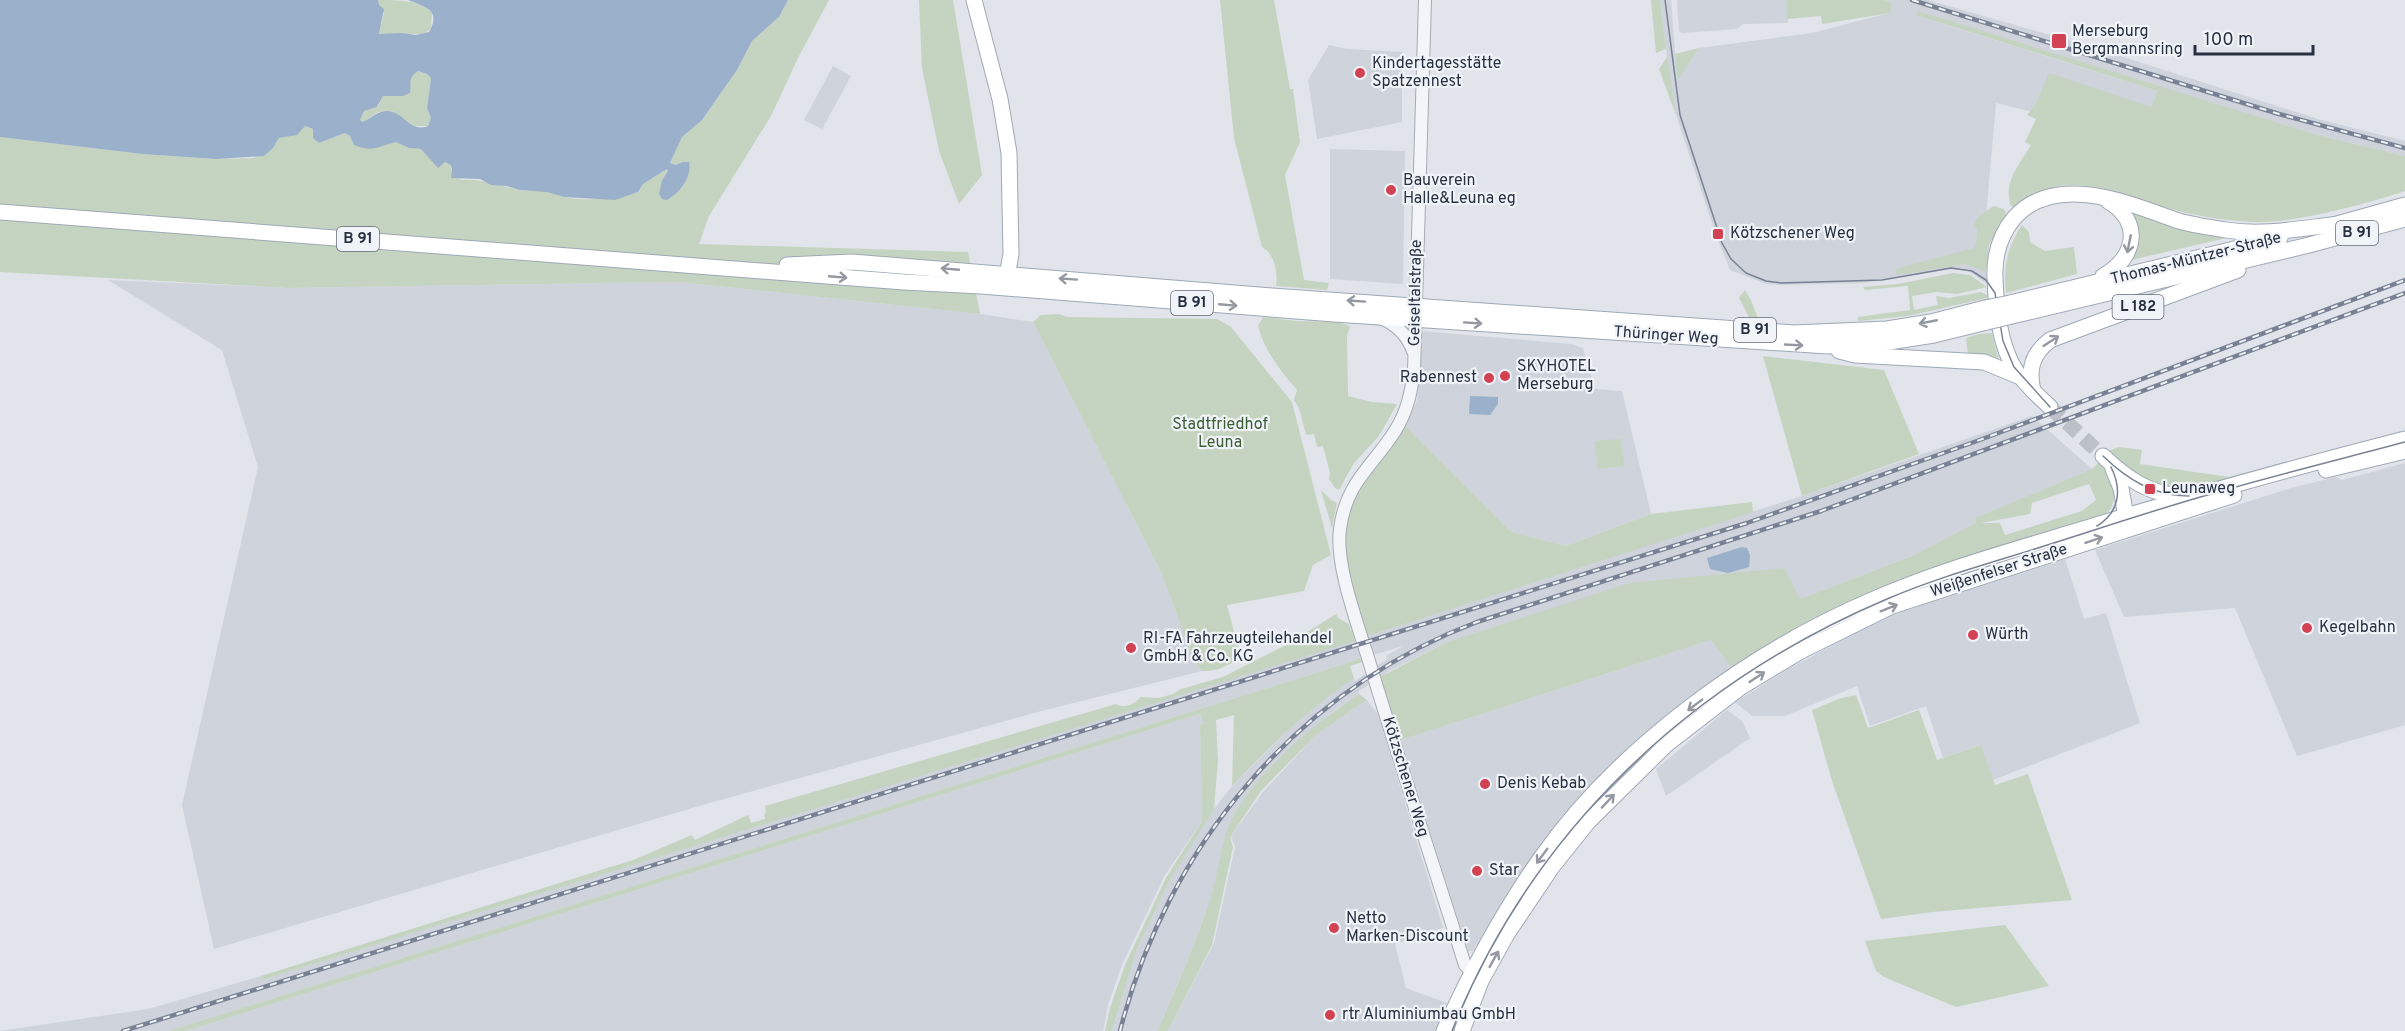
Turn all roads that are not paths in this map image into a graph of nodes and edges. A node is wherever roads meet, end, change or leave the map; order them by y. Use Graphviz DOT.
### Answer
graph roads {
  1 [pos="975,0"];
  2 [pos="1425,0"];
  3 [pos="2103,198"];
  4 [pos="2405,205"];
  5 [pos="0,212"];
  6 [pos="2405,219"];
  7 [pos="2340,224"];
  8 [pos="2279,252"];
  9 [pos="1006,281"];
  10 [pos="2087,285"];
  11 [pos="2011,309"];
  12 [pos="1415,312"];
  13 [pos="1986,315"];
  14 [pos="1376,317"];
  15 [pos="1828,346"];
  16 [pos="1414,354"];
  17 [pos="2021,377"];
  18 [pos="2033,391"];
  19 [pos="2050,407"];
  20 [pos="2405,439"];
  21 [pos="2405,451"];
  22 [pos="2195,501"];
  23 [pos="2162,505"];
  24 [pos="2127,523"];
  25 [pos="1342,566"];
  26 [pos="1476,976"];
  27 [pos="1444,1031"];
  28 [pos="1462,1031"];
  1 -- 9 [label="main road"];
  2 -- 12 [label="street, Geiseltalstraße"];
  3 -- 7 [label="main road"];
  3 -- 10 [label="main road, one-way"];
  3 -- 17 [label="main road"];
  4 -- 7 [label="main road, Thomas-Müntzer-Straße / B 91"];
  5 -- 9 [label="main road, B 91"];
  6 -- 8 [label="main road, Thomas-Müntzer-Straße / B 91"];
  7 -- 10 [label="main road, Thomas-Müntzer-Straße / B 91"];
  8 -- 11 [label="main road, Thomas-Müntzer-Straße / B 91"];
  18 -- 8 [label="main road, L 182, one-way"];
  12 -- 9 [label="main road, B 91, one-way"];
  9 -- 14 [label="main road, B 91, one-way"];
  10 -- 11 [label="main road, Thomas-Müntzer-Straße / B 91"];
  11 -- 13 [label="main road, Thomas-Müntzer-Straße / B 91, bridge"];
  13 -- 12 [label="main road, Thüringer Weg / B 91, one-way"];
  12 -- 14 [label="main road, B 91"];
  12 -- 15 [label="main road, Thüringer Weg / B 91, one-way"];
  12 -- 16 [label="street, Geiseltalstraße"];
  13 -- 15 [label="main road, Thüringer Weg / B 91"];
  14 -- 16 [label="street"];
  15 -- 17 [label="main road"];
  16 -- 25 [label="street, Geiseltalstraße"];
  17 -- 18 [label="main road"];
  18 -- 19 [label="main road"];
  20 -- 22 [label="main road, Weißenfelser Straße"];
  21 -- 22 [label="main road, Weißenfelser Straße"];
  22 -- 23 [label="main road, Weißenfelser Straße"];
  23 -- 24 [label="main road, Weißenfelser Straße"];
  23 -- 24 [label="main road"];
  24 -- 26 [label="main road, Weißenfelser Straße"];
  25 -- 26 [label="street, Kötzschener Weg"];
  26 -- 27 [label="main road"];
  26 -- 28 [label="main road"];
}
